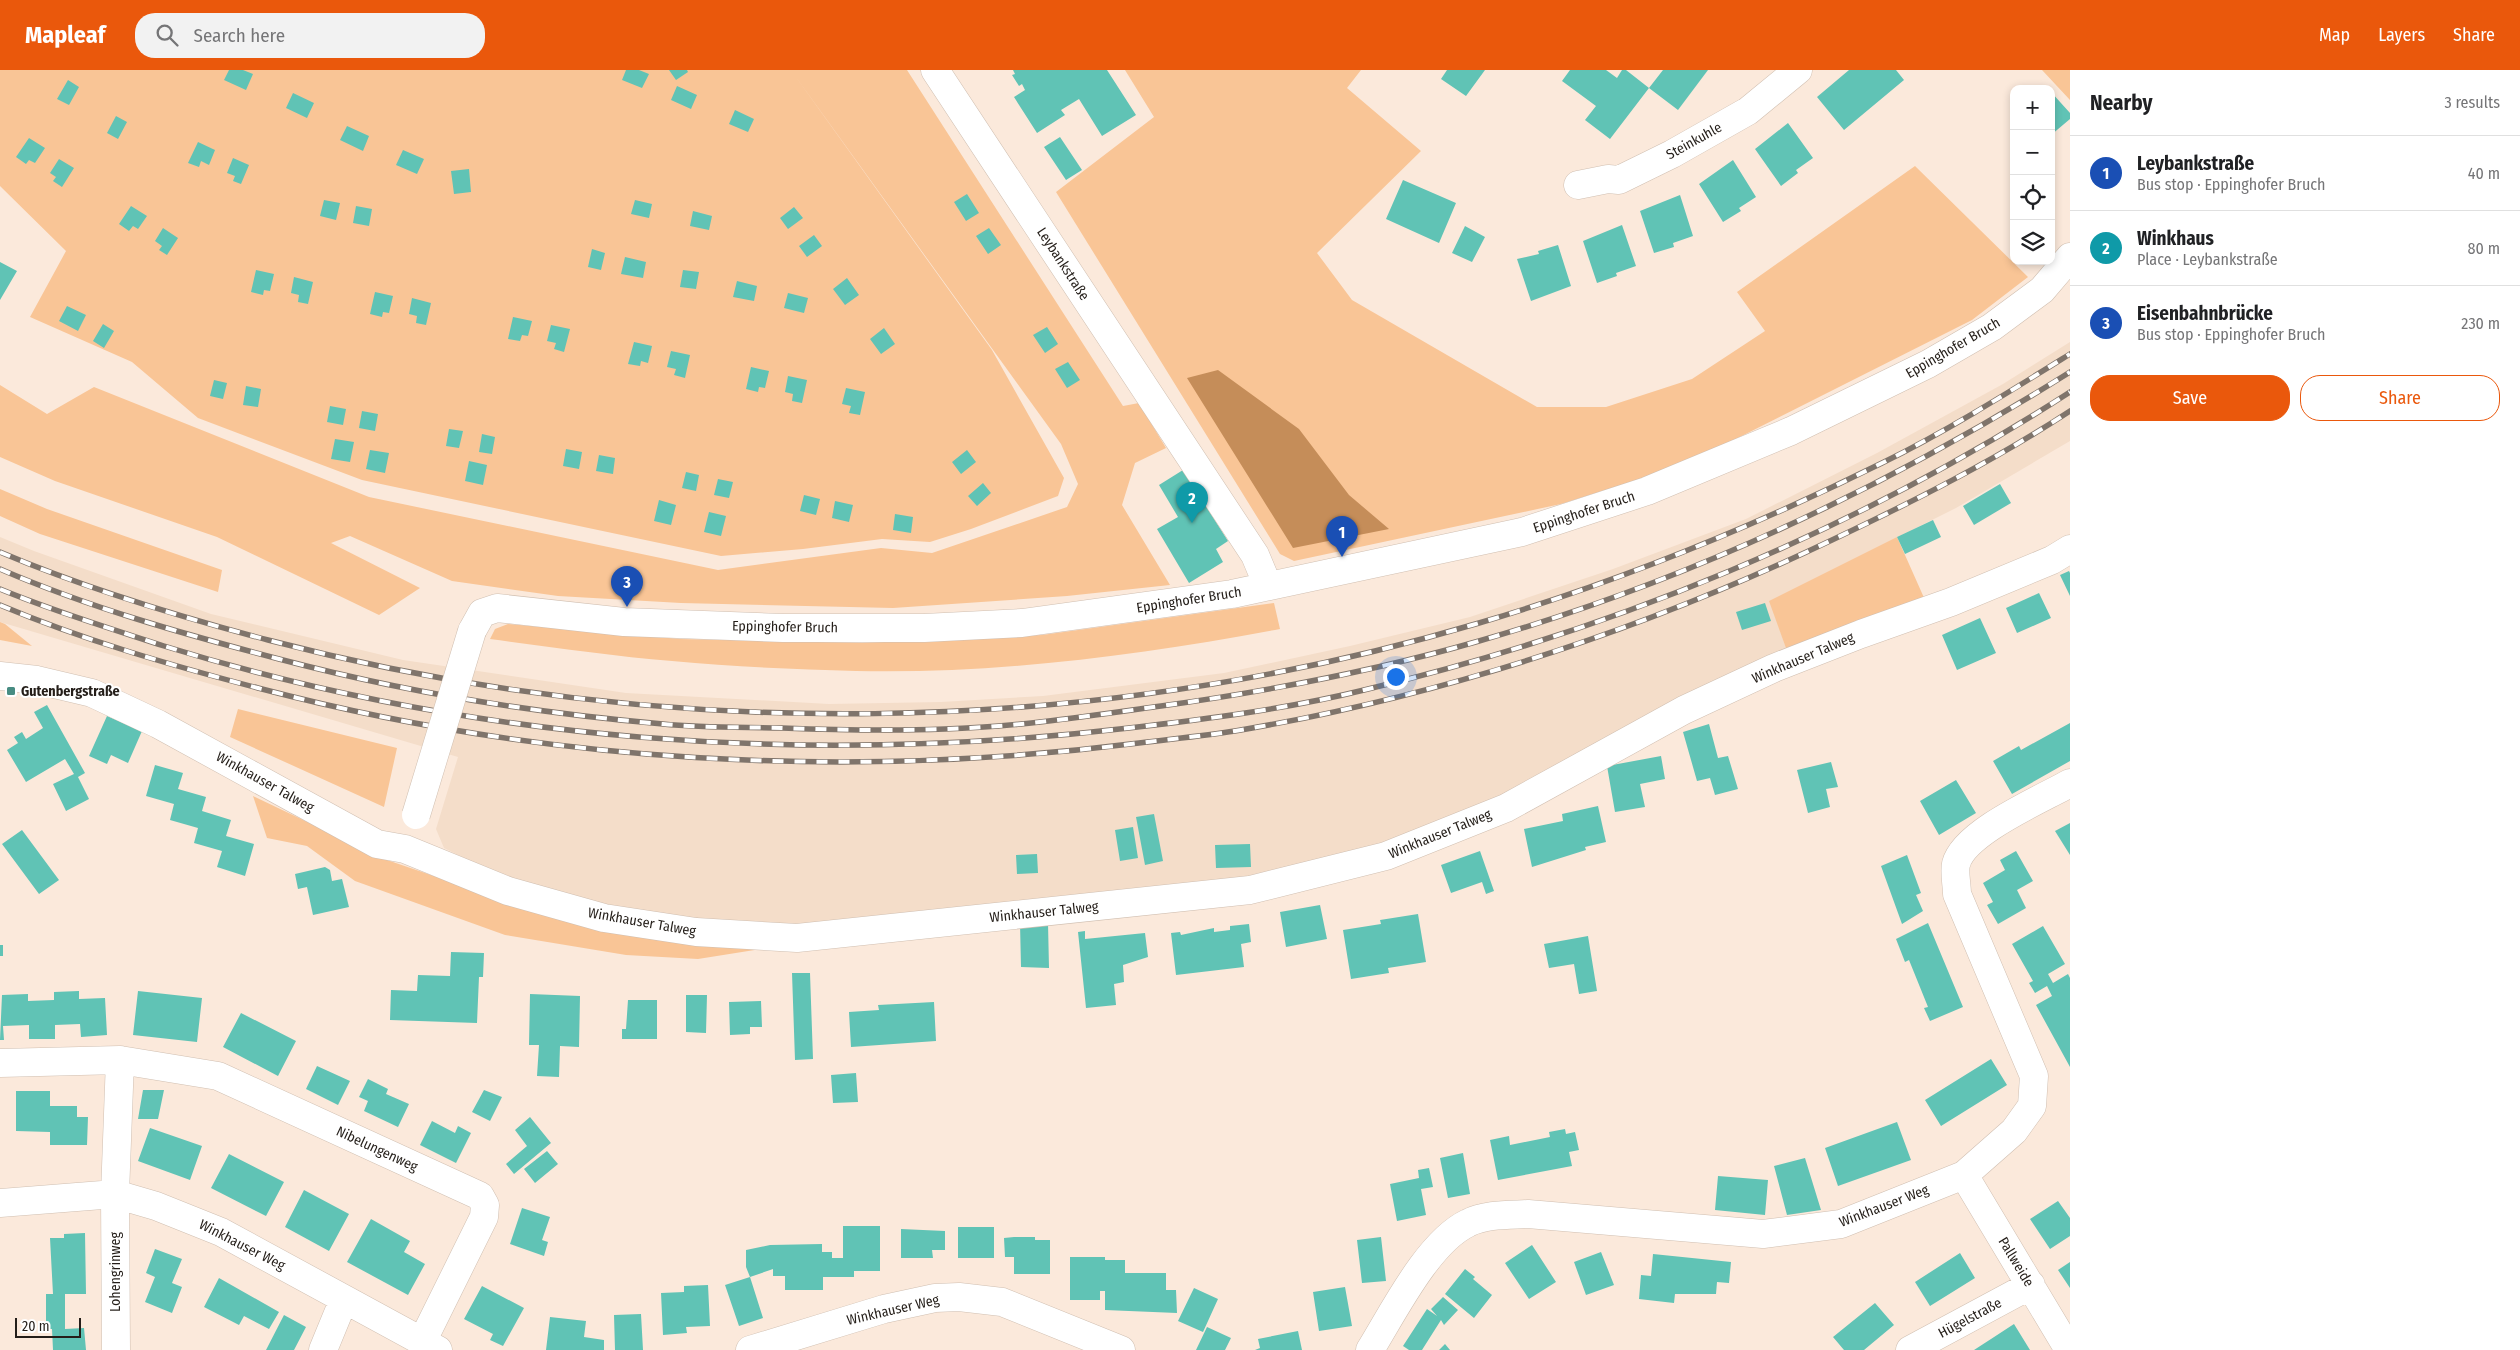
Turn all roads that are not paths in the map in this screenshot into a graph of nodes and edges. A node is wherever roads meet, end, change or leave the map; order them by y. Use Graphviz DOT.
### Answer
graph roads {
  1 [pos="935,70"];
  2 [pos="1798,70"];
  3 [pos="1578,185"];
  4 [pos="2070,257"];
  5 [pos="2070,549"];
  6 [pos="1268,586"];
  7 [pos="0,676"];
  8 [pos="2070,783"];
  9 [pos="405,849"];
  10 [pos="120,1060"];
  11 [pos="0,1063"];
  12 [pos="1964,1175"];
  13 [pos="115,1194"];
  14 [pos="0,1203"];
  15 [pos="2030,1286"];
  16 [pos="344,1299"];
  17 [pos="430,1346"];
  18 [pos="116,1350"];
  19 [pos="323,1350"];
  20 [pos="750,1350"];
  21 [pos="1121,1350"];
  22 [pos="1370,1350"];
  23 [pos="1910,1350"];
  24 [pos="2069,1350"];
  1 -- 6 [label="street, Leybankstraße"];
  2 -- 3 [label="street, Steinkuhle"];
  4 -- 6 [label="street, Eppinghofer Bruch"];
  5 -- 9 [label="street, Winkhauser Talweg"];
  6 -- 9 [label="street, Eppinghofer Bruch, bridge"];
  7 -- 9 [label="street, Winkhauser Talweg"];
  8 -- 12 [label="street, Winkhauser Weg"];
  10 -- 11 [label="street, Nibelungenweg"];
  10 -- 13 [label="street"];
  10 -- 17 [label="street, Nibelungenweg"];
  12 -- 15 [label="street, Pallweide"];
  12 -- 22 [label="street, Winkhauser Weg"];
  13 -- 14 [label="street, Winkhauser Weg"];
  13 -- 16 [label="street, Winkhauser Weg"];
  13 -- 18 [label="street, Lohengrinweg"];
  15 -- 23 [label="street, Hügelstraße"];
  15 -- 24 [label="street, Pallweide"];
  16 -- 17 [label="street, Winkhauser Weg"];
  16 -- 19 [label="street"];
  20 -- 21 [label="street, Winkhauser Weg"];
}
